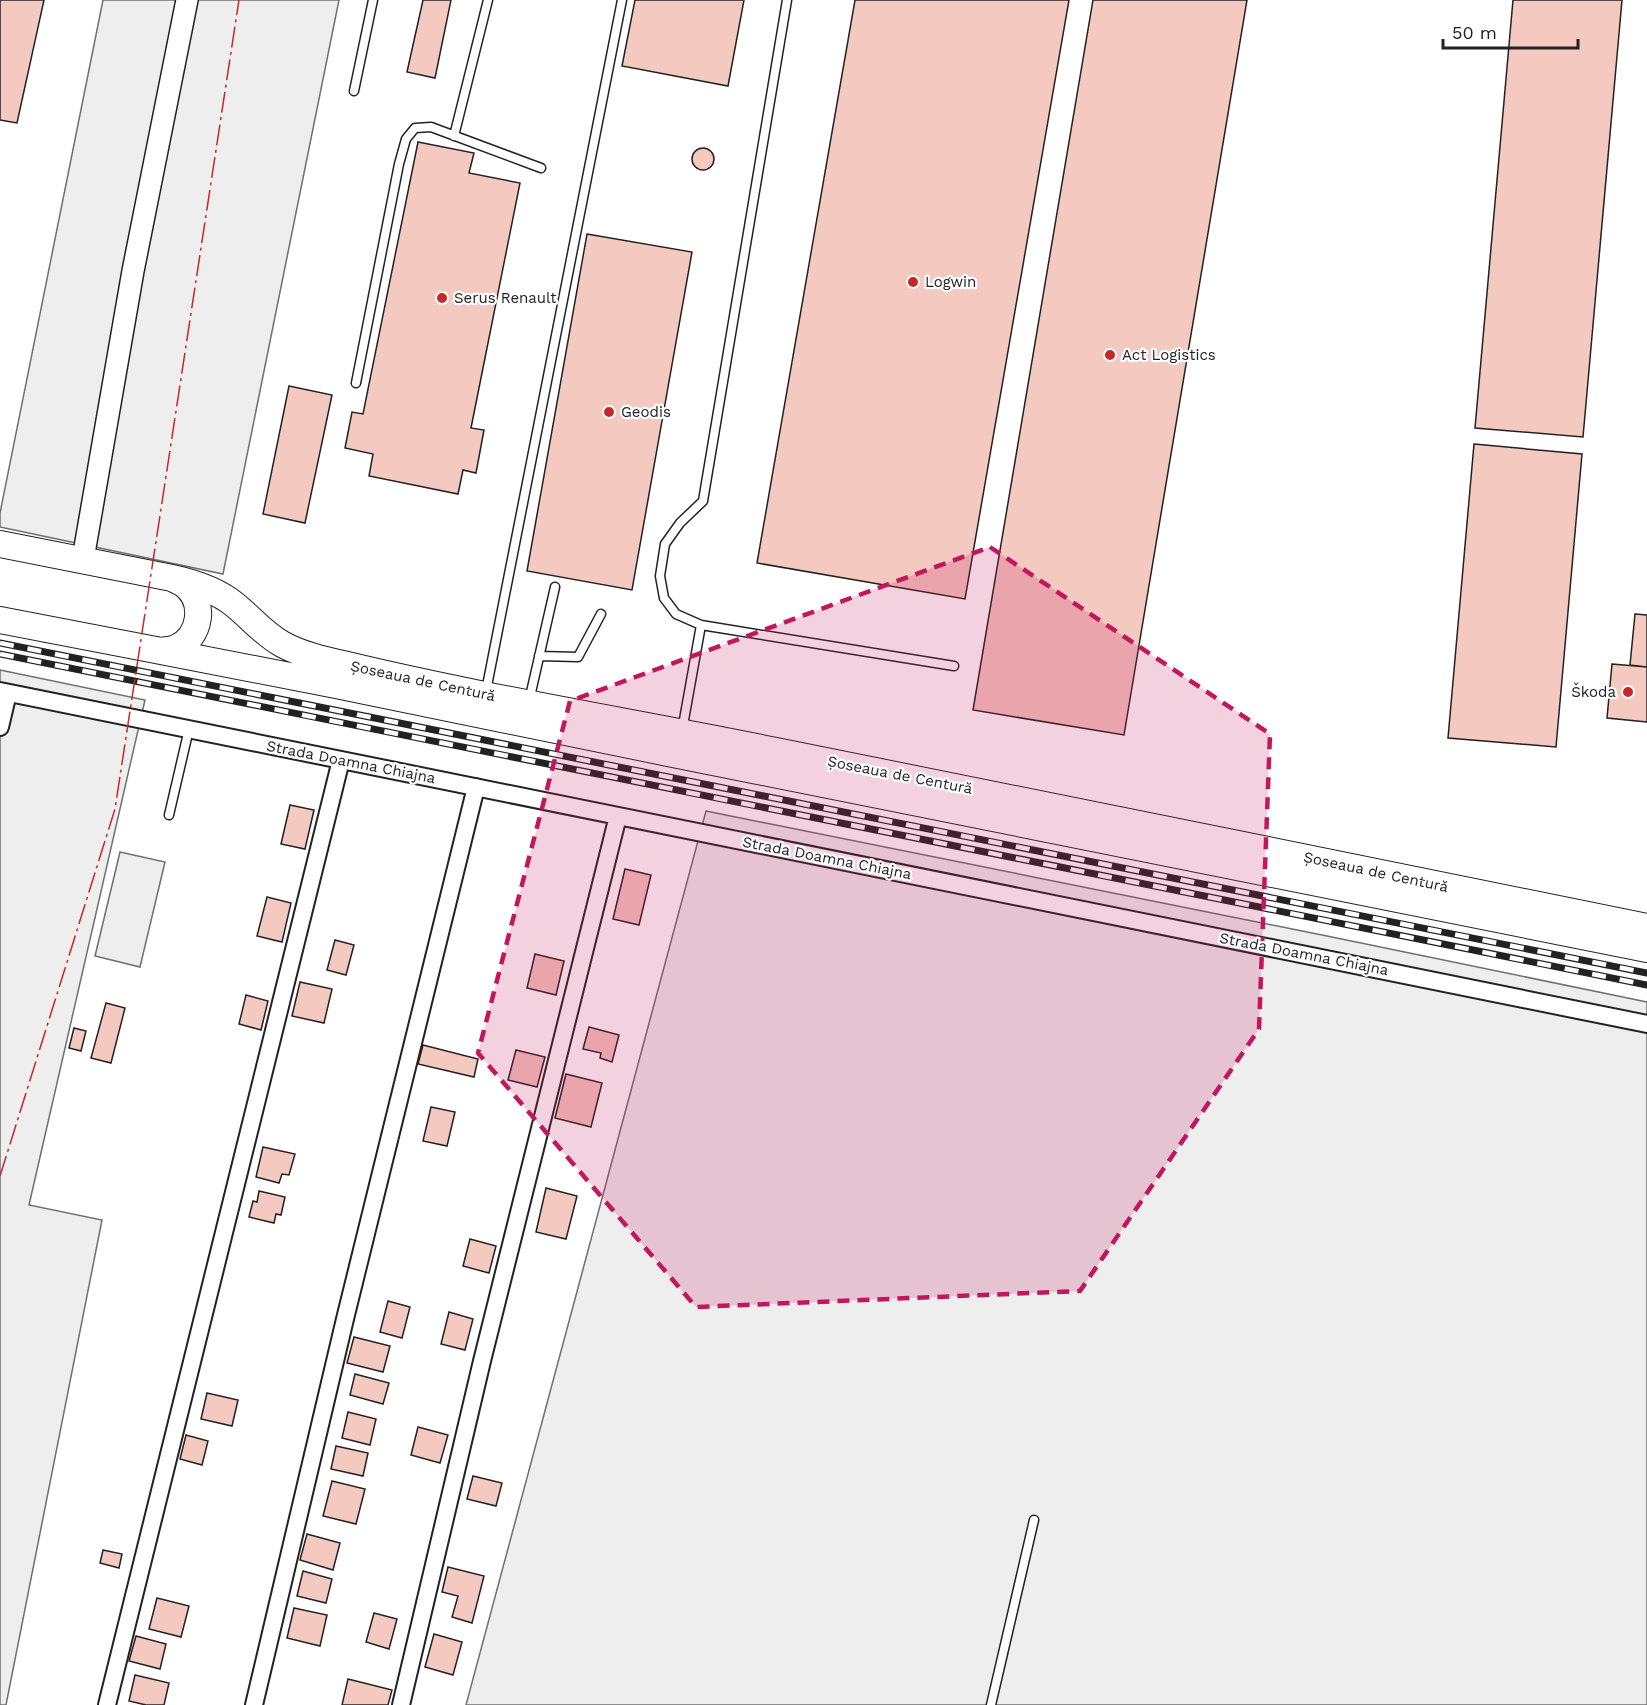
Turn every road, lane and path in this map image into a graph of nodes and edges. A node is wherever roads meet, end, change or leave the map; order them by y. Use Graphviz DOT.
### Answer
graph roads {
  1 [pos="188,0"];
  2 [pos="373,0"];
  3 [pos="488,0"];
  4 [pos="621,0"];
  5 [pos="787,0"];
  6 [pos="354,91"];
  7 [pos="454,136"];
  8 [pos="541,168"];
  9 [pos="356,383"];
  10 [pos="0,544"];
  11 [pos="82,559"];
  12 [pos="172,578"];
  13 [pos="555,587"];
  14 [pos="601,614"];
  15 [pos="0,621"];
  16 [pos="701,625"];
  17 [pos="162,651"];
  18 [pos="539,656"];
  19 [pos="954,666"];
  20 [pos="4,692"];
  21 [pos="485,695"];
  22 [pos="529,703"];
  23 [pos="0,728"];
  24 [pos="189,729"];
  25 [pos="682,732"];
  26 [pos="340,760"];
  27 [pos="476,787"];
  28 [pos="169,815"];
  29 [pos="618,816"];
  30 [pos="1647,927"];
  31 [pos="1647,949"];
  32 [pos="1647,1024"];
  33 [pos="1034,1521"];
  34 [pos="107,1705"];
  35 [pos="254,1705"];
  36 [pos="401,1705"];
  37 [pos="991,1705"];
  1 -- 11 [label="street"];
  2 -- 6 [label="lane"];
  3 -- 7 [label="lane"];
  4 -- 21 [label="lane"];
  5 -- 16 [label="lane"];
  7 -- 8 [label="lane"];
  7 -- 9 [label="lane"];
  10 -- 11 [label="main road, Șoseaua de Centură"];
  11 -- 12 [label="main road, Șoseaua de Centură"];
  12 -- 17 [label="main road"];
  12 -- 21 [label="main road, Șoseaua de Centură"];
  13 -- 18 [label="lane"];
  14 -- 18 [label="lane"];
  15 -- 17 [label="main road, Șoseaua de Centură"];
  16 -- 19 [label="lane"];
  16 -- 25 [label="lane"];
  17 -- 31 [label="main road, Șoseaua de Centură"];
  18 -- 22 [label="lane"];
  20 -- 23 [label="street"];
  20 -- 24 [label="street, Strada Doamna Chiajna"];
  21 -- 22 [label="main road, Șoseaua de Centură"];
  22 -- 25 [label="main road, Șoseaua de Centură"];
  24 -- 26 [label="street, Strada Doamna Chiajna"];
  24 -- 28 [label="lane"];
  25 -- 30 [label="main road, Șoseaua de Centură"];
  26 -- 27 [label="street, Strada Doamna Chiajna"];
  26 -- 34 [label="street"];
  27 -- 29 [label="street, Strada Doamna Chiajna"];
  27 -- 35 [label="street"];
  29 -- 32 [label="street, Strada Doamna Chiajna"];
  29 -- 36 [label="street"];
  33 -- 37 [label="lane"];
}
